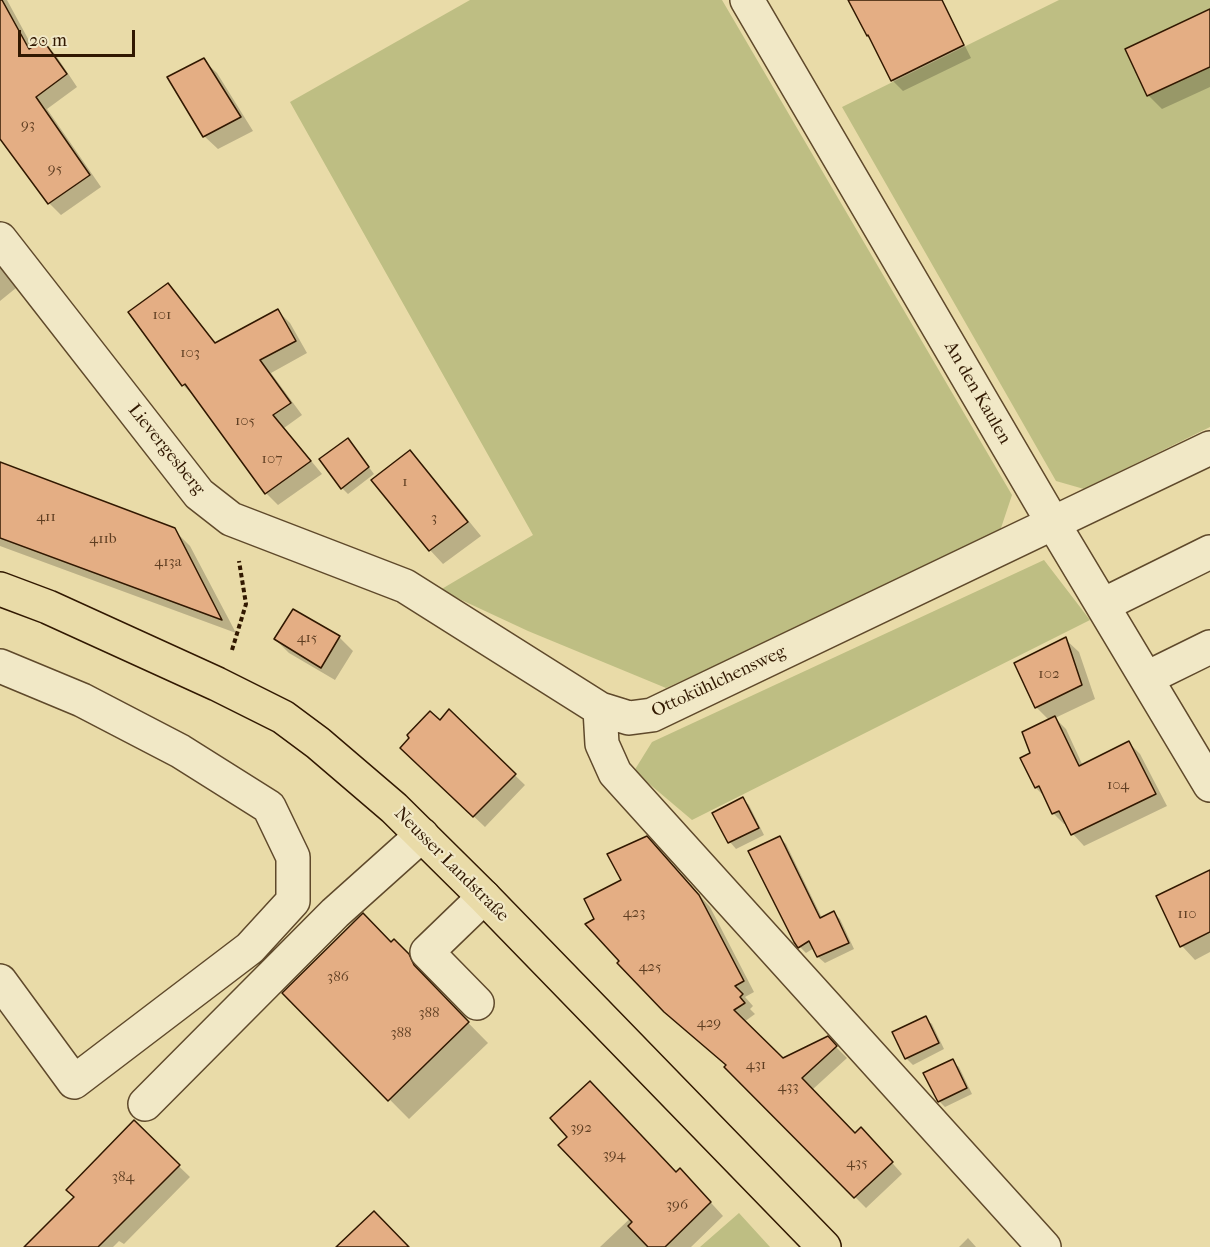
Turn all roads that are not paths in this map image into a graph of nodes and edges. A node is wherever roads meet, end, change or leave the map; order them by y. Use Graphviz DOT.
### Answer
graph roads {
  1 [pos="747,0"];
  2 [pos="0,239"];
  3 [pos="1210,447"];
  4 [pos="231,519"];
  5 [pos="1053,523"];
  6 [pos="1210,552"];
  7 [pos="0,589"];
  8 [pos="1103,604"];
  9 [pos="1210,647"];
  10 [pos="0,666"];
  11 [pos="1147,678"];
  12 [pos="600,709"];
  13 [pos="1210,785"];
  14 [pos="422,835"];
  15 [pos="484,897"];
  16 [pos="0,981"];
  17 [pos="477,1003"];
  18 [pos="145,1104"];
  19 [pos="824,1247"];
  20 [pos="1044,1247"];
  1 -- 5 [label="street, An den Kaulen"];
  2 -- 4 [label="street, Lievergesberg"];
  3 -- 5 [label="street, Ottokühlchensweg"];
  4 -- 12 [label="street, Ottokühlchensweg"];
  5 -- 8 [label="street, An den Kaulen"];
  5 -- 12 [label="street, Ottokühlchensweg"];
  6 -- 8 [label="street"];
  7 -- 14 [label="main road, Neusser Landstraße"];
  8 -- 11 [label="street, An den Kaulen"];
  9 -- 11 [label="street"];
  10 -- 16 [label="street"];
  11 -- 13 [label="street, An den Kaulen"];
  12 -- 20 [label="street"];
  14 -- 15 [label="main road, Neusser Landstraße"];
  14 -- 18 [label="street"];
  15 -- 17 [label="street"];
  15 -- 19 [label="main road, Neusser Landstraße"];
}
